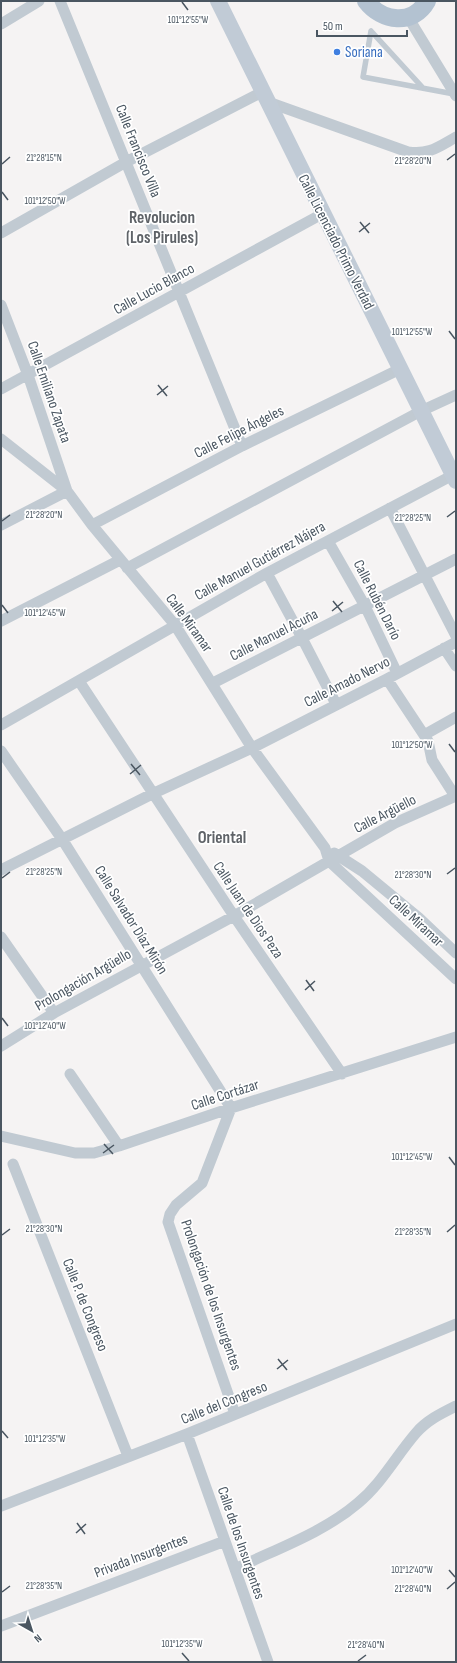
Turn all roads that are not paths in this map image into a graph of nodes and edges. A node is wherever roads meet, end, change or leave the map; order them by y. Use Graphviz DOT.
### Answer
graph roads {
  1 [pos="40,1"];
  2 [pos="60,1"];
  3 [pos="218,1"];
  4 [pos="366,1"];
  5 [pos="427,1"];
  6 [pos="408,17"];
  7 [pos="1,24"];
  8 [pos="423,88"];
  9 [pos="455,95"];
  10 [pos="265,97"];
  11 [pos="456,137"];
  12 [pos="126,162"];
  13 [pos="322,214"];
  14 [pos="1,232"];
  15 [pos="178,292"];
  16 [pos="1,305"];
  17 [pos="400,369"];
  18 [pos="28,375"];
  19 [pos="1,389"];
  20 [pos="456,395"];
  21 [pos="421,411"];
  22 [pos="1,439"];
  23 [pos="242,446"];
  24 [pos="454,478"];
  25 [pos="67,491"];
  26 [pos="390,508"];
  27 [pos="1,525"];
  28 [pos="92,525"];
  29 [pos="328,541"];
  30 [pos="456,559"];
  31 [pos="124,564"];
  32 [pos="267,573"];
  33 [pos="425,575"];
  34 [pos="364,606"];
  35 [pos="1,621"];
  36 [pos="175,625"];
  37 [pos="456,636"];
  38 [pos="302,638"];
  39 [pos="456,642"];
  40 [pos="444,648"];
  41 [pos="456,666"];
  42 [pos="397,673"];
  43 [pos="387,679"];
  44 [pos="79,681"];
  45 [pos="213,683"];
  46 [pos="336,704"];
  47 [pos="456,717"];
  48 [pos="1,725"];
  49 [pos="424,735"];
  50 [pos="252,748"];
  51 [pos="1,751"];
  52 [pos="152,794"];
  53 [pos="455,796"];
  54 [pos="62,839"];
  55 [pos="325,848"];
  56 [pos="339,855"];
  57 [pos="329,861"];
  58 [pos="1,870"];
  59 [pos="234,916"];
  60 [pos="1,937"];
  61 [pos="456,953"];
  62 [pos="141,964"];
  63 [pos="456,979"];
  64 [pos="54,1013"];
  65 [pos="456,1036"];
  66 [pos="1,1046"];
  67 [pos="70,1074"];
  68 [pos="342,1074"];
  69 [pos="231,1108"];
  70 [pos="1,1136"];
  71 [pos="119,1146"];
  72 [pos="13,1164"];
  73 [pos="456,1324"];
  74 [pos="456,1406"];
  75 [pos="235,1414"];
  76 [pos="187,1434"];
  77 [pos="128,1456"];
  78 [pos="1,1506"];
  79 [pos="225,1541"];
  80 [pos="234,1569"];
  81 [pos="1,1626"];
  82 [pos="268,1662"];
  1 -- 7 [label="street"];
  2 -- 12 [label="street, Calle Francisco Villa"];
  3 -- 10 [label="street, Calle Licenciado Primo Verdad"];
  4 -- 6 [label="main road"];
  5 -- 6 [label="main road"];
  6 -- 9 [label="street"];
  8 -- 8 [label="lane"];
  8 -- 9 [label="lane"];
  10 -- 11 [label="street"];
  10 -- 12 [label="street"];
  10 -- 13 [label="street, Calle Licenciado Primo Verdad"];
  12 -- 14 [label="street"];
  12 -- 15 [label="street, Calle Francisco Villa"];
  13 -- 15 [label="street, Calle Lucio Blanco"];
  13 -- 17 [label="street, Calle Licenciado Primo Verdad"];
  15 -- 18 [label="street, Calle Lucio Blanco"];
  15 -- 23 [label="street, Calle Francisco Villa"];
  16 -- 18 [label="street, Calle Emiliano Zapata"];
  17 -- 21 [label="street, Calle Licenciado Primo Verdad"];
  17 -- 23 [label="street, Calle Felipe Ángeles"];
  18 -- 19 [label="street, Calle Lucio Blanco"];
  18 -- 25 [label="street, Calle Emiliano Zapata"];
  20 -- 21 [label="street"];
  21 -- 24 [label="street, Calle Licenciado Primo Verdad"];
  21 -- 31 [label="street"];
  22 -- 25 [label="street, Calle Miramar"];
  23 -- 28 [label="street, Calle Felipe Ángeles"];
  24 -- 26 [label="street, Calle Manuel Gutiérrez Nájera"];
  25 -- 27 [label="street"];
  25 -- 28 [label="street, Calle Miramar"];
  26 -- 29 [label="street, Calle Manuel Gutiérrez Nájera"];
  26 -- 33 [label="street"];
  28 -- 31 [label="street, Calle Miramar"];
  29 -- 32 [label="street, Calle Manuel Gutiérrez Nájera"];
  29 -- 34 [label="street, Calle Rubén Darío"];
  30 -- 33 [label="street, Calle Manuel Acuña"];
  31 -- 35 [label="street"];
  31 -- 36 [label="street, Calle Miramar"];
  32 -- 36 [label="street, Calle Manuel Gutiérrez Nájera"];
  32 -- 38 [label="street"];
  33 -- 34 [label="street, Calle Manuel Acuña"];
  33 -- 37 [label="street"];
  34 -- 38 [label="street, Calle Manuel Acuña"];
  34 -- 42 [label="street, Calle Rubén Darío"];
  36 -- 44 [label="street, Calle Manuel Gutiérrez Nájera"];
  36 -- 45 [label="street, Calle Miramar"];
  38 -- 45 [label="street, Calle Manuel Acuña"];
  38 -- 46 [label="street"];
  39 -- 40 [label="street, Calle Amado Nervo"];
  40 -- 41 [label="street"];
  40 -- 42 [label="street, Calle Amado Nervo"];
  42 -- 43 [label="street, Calle Amado Nervo"];
  43 -- 46 [label="street, Calle Amado Nervo"];
  43 -- 49 [label="street"];
  44 -- 48 [label="street, Calle Manuel Gutiérrez Nájera"];
  44 -- 52 [label="street, Calle Juan de Dios Peza"];
  45 -- 50 [label="street, Calle Miramar"];
  46 -- 50 [label="street, Calle Amado Nervo"];
  47 -- 49 [label="street"];
  49 -- 53 [label="street"];
  50 -- 52 [label="street, Calle Amado Nervo"];
  50 -- 55 [label="street, Calle Miramar"];
  51 -- 54 [label="street, Calle Salvador Díaz Mirón"];
  52 -- 54 [label="street, Calle Amado Nervo"];
  52 -- 59 [label="street, Calle Juan de Dios Peza"];
  53 -- 56 [label="street, Calle Argüello"];
  54 -- 58 [label="street, Calle Amado Nervo"];
  54 -- 62 [label="street, Calle Salvador Díaz Mirón"];
  55 -- 56 [label="street, Calle Miramar"];
  55 -- 57 [label="street, Calle Miramar"];
  56 -- 57 [label="street, Calle Argüello"];
  56 -- 61 [label="street, Calle Miramar"];
  57 -- 59 [label="street, Prolongación Argüello"];
  57 -- 63 [label="street, Calle Miramar"];
  59 -- 62 [label="street, Prolongación Argüello"];
  59 -- 68 [label="street, Calle Juan de Dios Peza"];
  60 -- 64 [label="street"];
  62 -- 64 [label="street, Prolongación Argüello"];
  62 -- 69 [label="street, Calle Salvador Díaz Mirón"];
  64 -- 66 [label="street, Prolongación Argüello"];
  65 -- 68 [label="street, Calle Cortázar"];
  67 -- 71 [label="street"];
  68 -- 69 [label="street, Calle Cortázar"];
  69 -- 71 [label="street, Calle Cortázar"];
  69 -- 75 [label="street, Prolongación de los Insurgentes"];
  70 -- 71 [label="street, Calle Cortázar"];
  72 -- 77 [label="street, Calle P. de Congreso"];
  73 -- 75 [label="street, Calle del Congreso"];
  74 -- 80 [label="street"];
  75 -- 76 [label="street, Calle del Congreso"];
  76 -- 77 [label="street, Calle del Congreso"];
  76 -- 79 [label="street, Calle de los Insurgentes"];
  77 -- 78 [label="street, Calle del Congreso"];
  79 -- 80 [label="street, Calle de los Insurgentes"];
  79 -- 81 [label="street, Privada Insurgentes"];
  80 -- 82 [label="street, Calle de los Insurgentes"];
}
